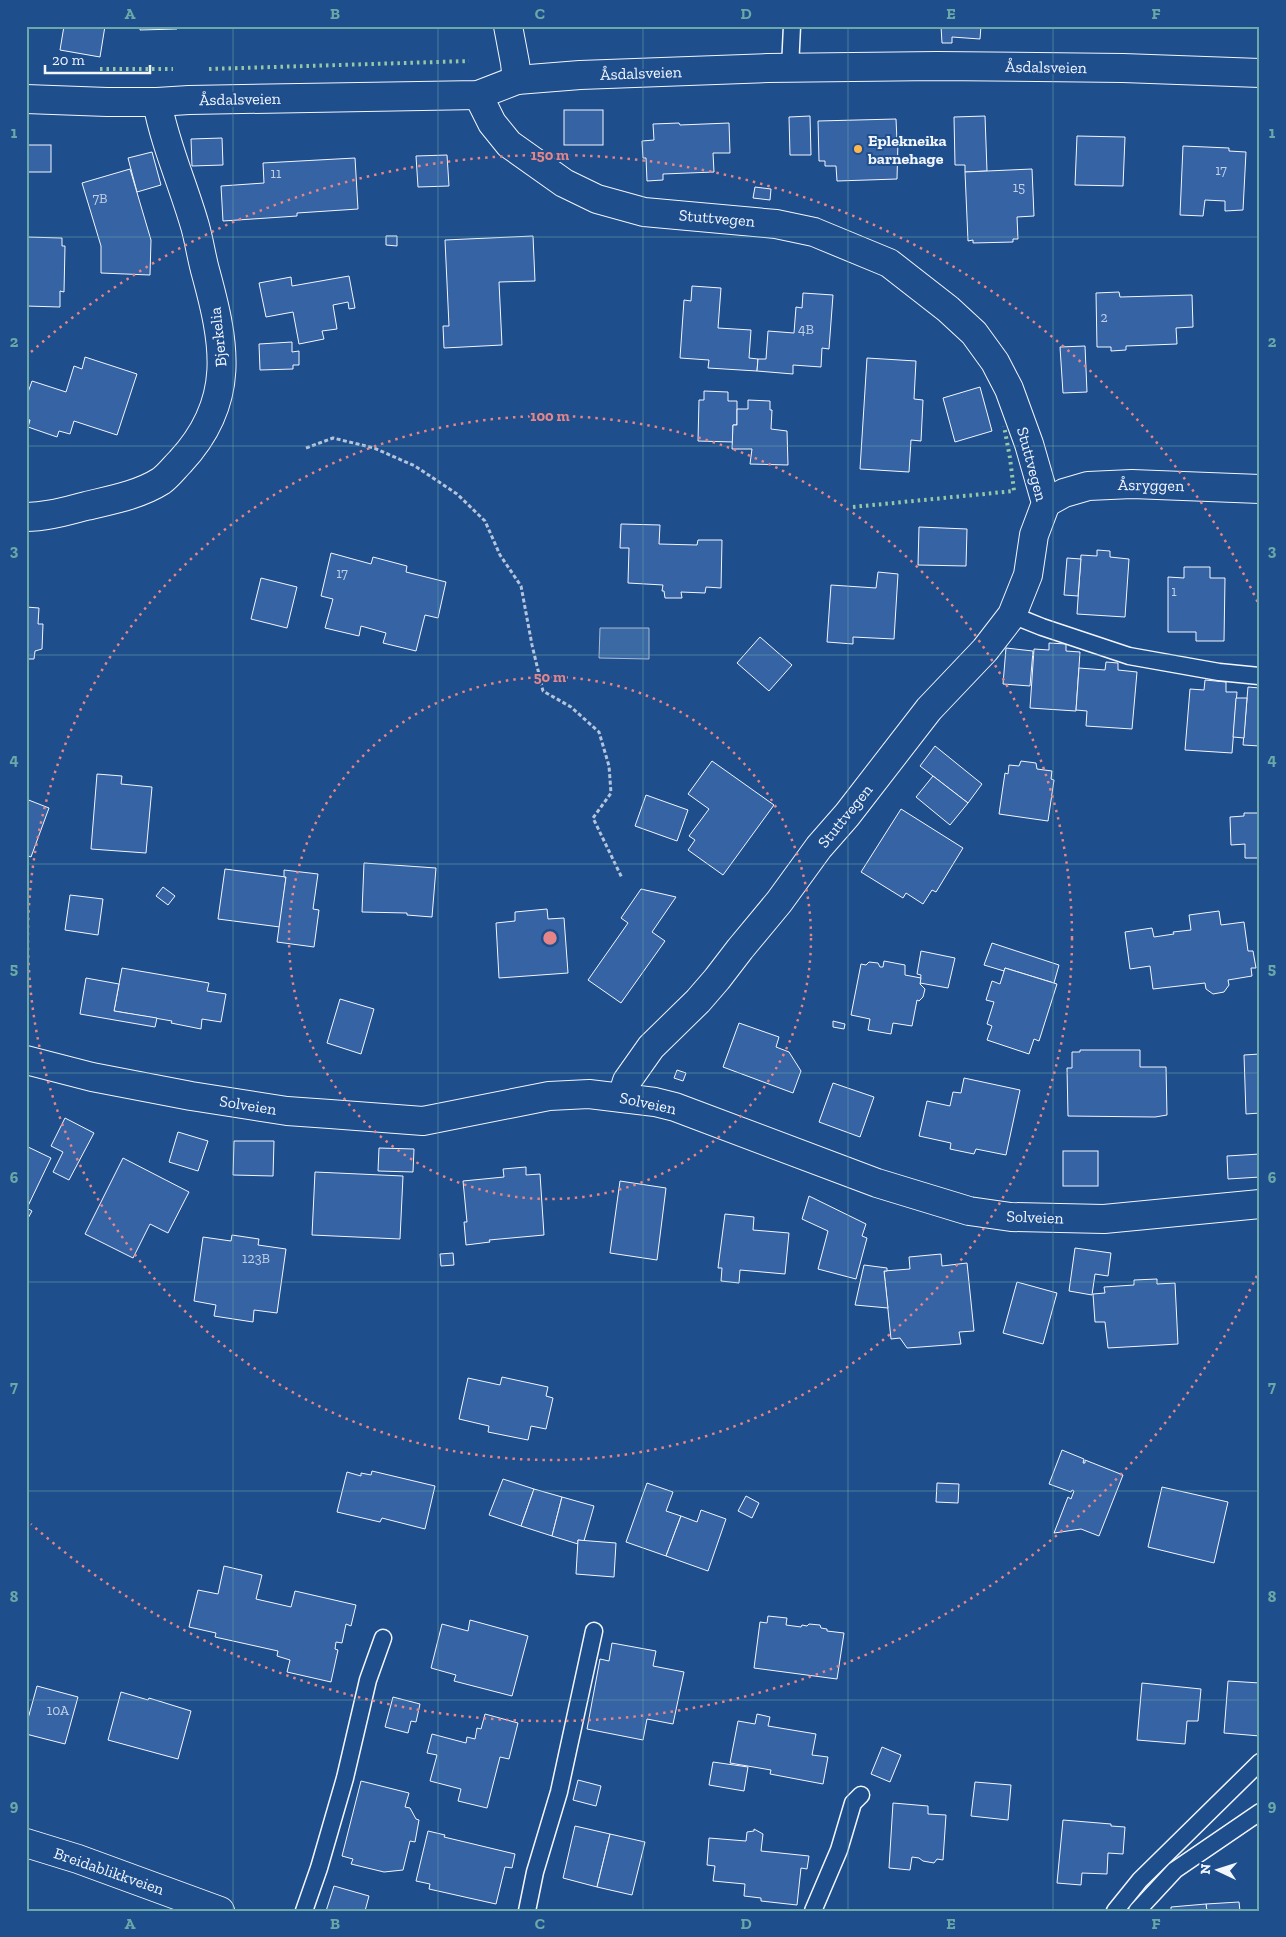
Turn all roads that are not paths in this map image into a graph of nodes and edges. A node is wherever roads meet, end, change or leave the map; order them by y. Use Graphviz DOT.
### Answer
graph roads {
  1 [pos="508,26"];
  2 [pos="792,26"];
  3 [pos="790,68"];
  4 [pos="1260,74"];
  5 [pos="517,80"];
  6 [pos="478,95"];
  7 [pos="26,99"];
  8 [pos="157,102"];
  9 [pos="1260,489"];
  10 [pos="1046,502"];
  11 [pos="26,517"];
  12 [pos="1012,615"];
  13 [pos="1259,676"];
  14 [pos="26,1060"];
  15 [pos="622,1096"];
  16 [pos="1260,1204"];
  17 [pos="594,1630"];
  18 [pos="383,1638"];
  19 [pos="1260,1762"];
  20 [pos="861,1795"];
  21 [pos="1260,1812"];
  22 [pos="26,1843"];
  23 [pos="220,1911"];
  24 [pos="304,1911"];
  25 [pos="527,1911"];
  26 [pos="813,1911"];
  27 [pos="1115,1911"];
  28 [pos="1137,1911"];
  1 -- 5 [label="street"];
  2 -- 3 [label="lane"];
  3 -- 4 [label="street, Åsdalsveien"];
  3 -- 5 [label="street, Åsdalsveien"];
  5 -- 6 [label="street, Åsdalsveien"];
  6 -- 8 [label="street, Åsdalsveien"];
  6 -- 10 [label="street, Stuttvegen"];
  7 -- 8 [label="street, Åsdalsveien"];
  8 -- 11 [label="street, Bjerkelia"];
  9 -- 10 [label="street, Åsryggen"];
  10 -- 12 [label="street, Stuttvegen"];
  12 -- 13 [label="lane"];
  12 -- 15 [label="street, Stuttvegen"];
  14 -- 15 [label="street, Solveien"];
  15 -- 16 [label="street, Solveien"];
  17 -- 25 [label="lane"];
  18 -- 24 [label="lane"];
  19 -- 27 [label="lane"];
  20 -- 26 [label="lane"];
  21 -- 28 [label="lane"];
  22 -- 23 [label="street, Breidablikkveien"];
}
